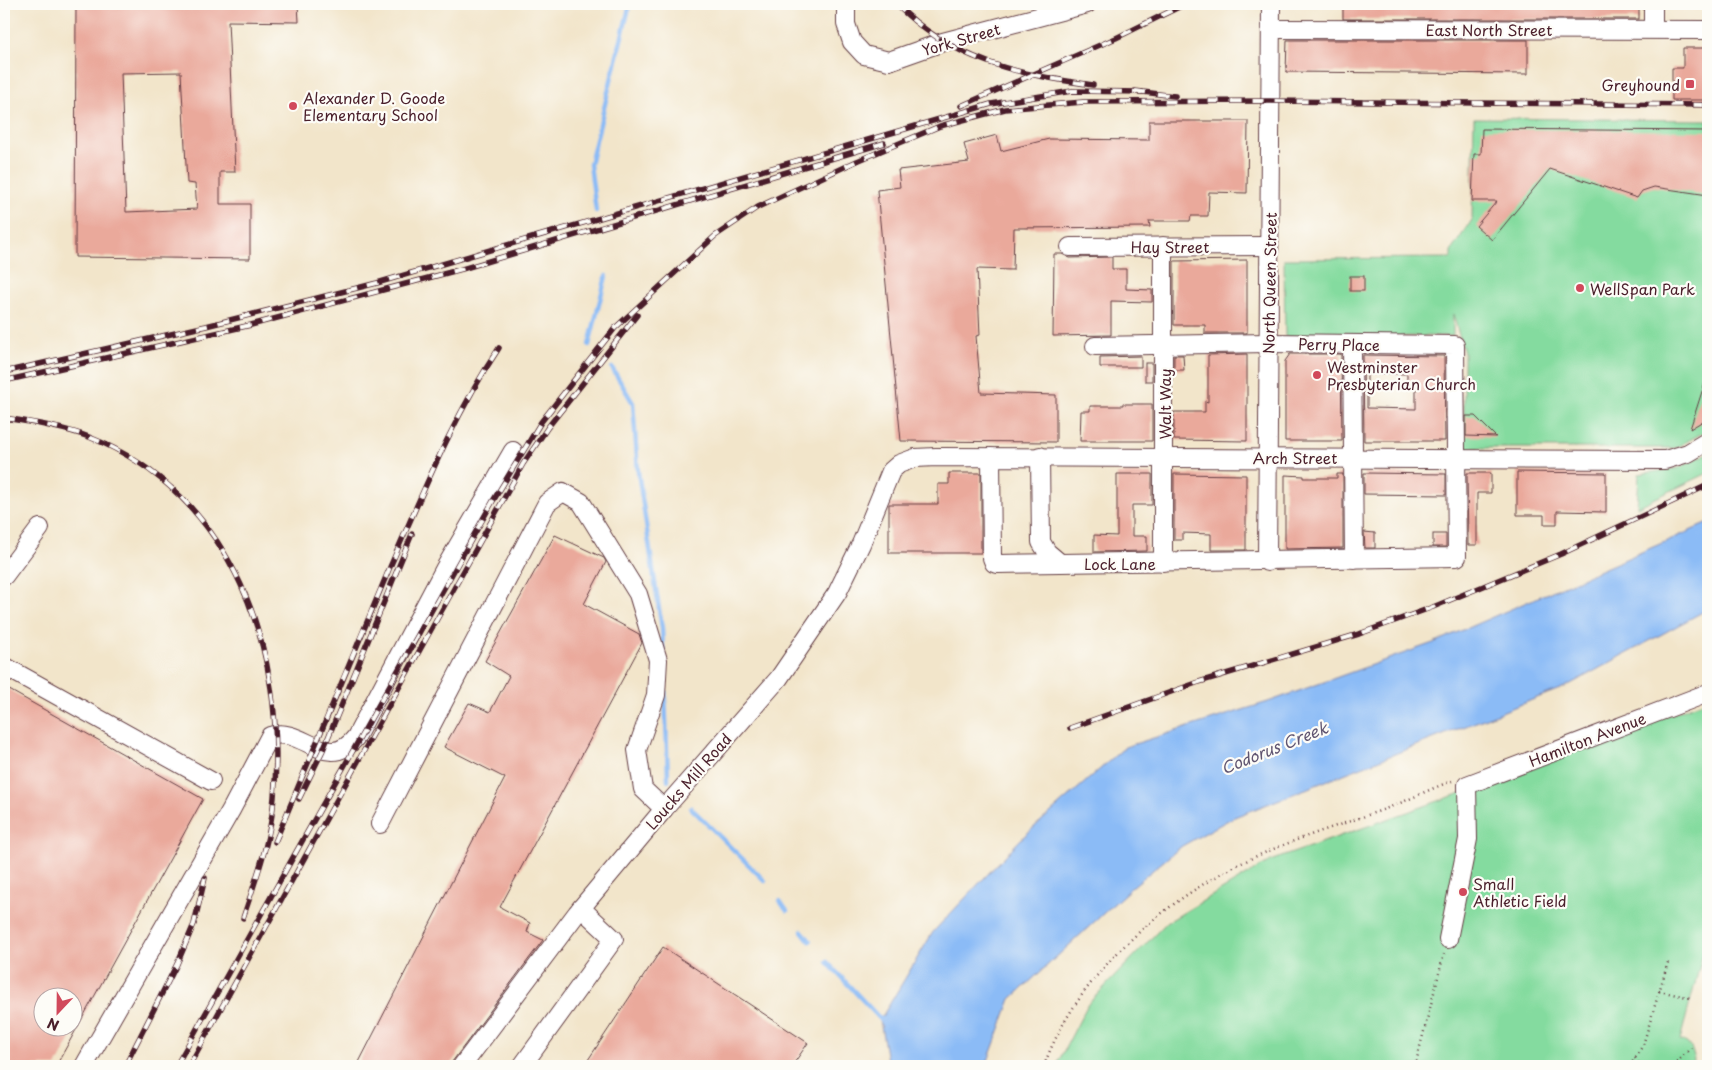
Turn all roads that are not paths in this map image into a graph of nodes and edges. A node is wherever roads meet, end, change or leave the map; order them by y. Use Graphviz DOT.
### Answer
graph roads {
  1 [pos="846,4"];
  2 [pos="1087,4"];
  3 [pos="1270,4"];
  4 [pos="1653,4"];
  5 [pos="1271,29"];
  6 [pos="1653,29"];
  7 [pos="1708,30"];
  8 [pos="1163,246"];
  9 [pos="1269,246"];
  10 [pos="1070,247"];
  11 [pos="1268,343"];
  12 [pos="1352,345"];
  13 [pos="1095,346"];
  14 [pos="1164,346"];
  15 [pos="1708,442"];
  16 [pos="513,451"];
  17 [pos="991,456"];
  18 [pos="1040,456"];
  19 [pos="1164,457"];
  20 [pos="1352,457"];
  21 [pos="1268,458"];
  22 [pos="1457,460"];
  23 [pos="886,480"];
  24 [pos="40,528"];
  25 [pos="1354,559"];
  26 [pos="1163,562"];
  27 [pos="1267,562"];
  28 [pos="1060,563"];
  29 [pos="4,576"];
  30 [pos="4,666"];
  31 [pos="1708,693"];
  32 [pos="211,781"];
  33 [pos="664,809"];
  34 [pos="380,824"];
  35 [pos="581,908"];
  36 [pos="1448,939"];
  37 [pos="84,1066"];
  38 [pos="462,1066"];
  39 [pos="522,1066"];
  1 -- 2 [label="street, York Street"];
  3 -- 5 [label="street, North Queen Street"];
  4 -- 6 [label="street"];
  5 -- 6 [label="street, East North Street"];
  5 -- 9 [label="street, North Queen Street"];
  6 -- 7 [label="street, East North Street"];
  8 -- 9 [label="street, Hay Street"];
  8 -- 10 [label="street, Hay Street"];
  8 -- 14 [label="street, Walt Way"];
  9 -- 11 [label="street, North Queen Street"];
  11 -- 12 [label="street, Perry Place"];
  11 -- 14 [label="street, Perry Place"];
  11 -- 21 [label="street, North Queen Street"];
  12 -- 20 [label="street"];
  12 -- 22 [label="street, Perry Place"];
  13 -- 14 [label="street, Perry Place"];
  14 -- 19 [label="street, Walt Way"];
  15 -- 22 [label="street, Arch Street"];
  16 -- 37 [label="street"];
  17 -- 18 [label="street, Arch Street"];
  17 -- 23 [label="street, Arch Street"];
  17 -- 28 [label="street, Lock Lane"];
  18 -- 19 [label="street, Arch Street"];
  18 -- 28 [label="street"];
  19 -- 21 [label="street, Arch Street"];
  19 -- 26 [label="street, Walt Way"];
  20 -- 21 [label="street, Arch Street"];
  20 -- 22 [label="street, Arch Street"];
  20 -- 25 [label="street"];
  21 -- 27 [label="street, North Queen Street"];
  22 -- 25 [label="street, Lock Lane"];
  23 -- 33 [label="street, Loucks Mill Road"];
  24 -- 29 [label="street"];
  25 -- 27 [label="street, Lock Lane"];
  26 -- 27 [label="street, Lock Lane"];
  26 -- 28 [label="street, Lock Lane"];
  30 -- 32 [label="street"];
  31 -- 36 [label="street, Hamilton Avenue"];
  33 -- 34 [label="street"];
  33 -- 35 [label="street, Loucks Mill Road"];
  35 -- 38 [label="street, Loucks Mill Road"];
  35 -- 39 [label="street"];
}
